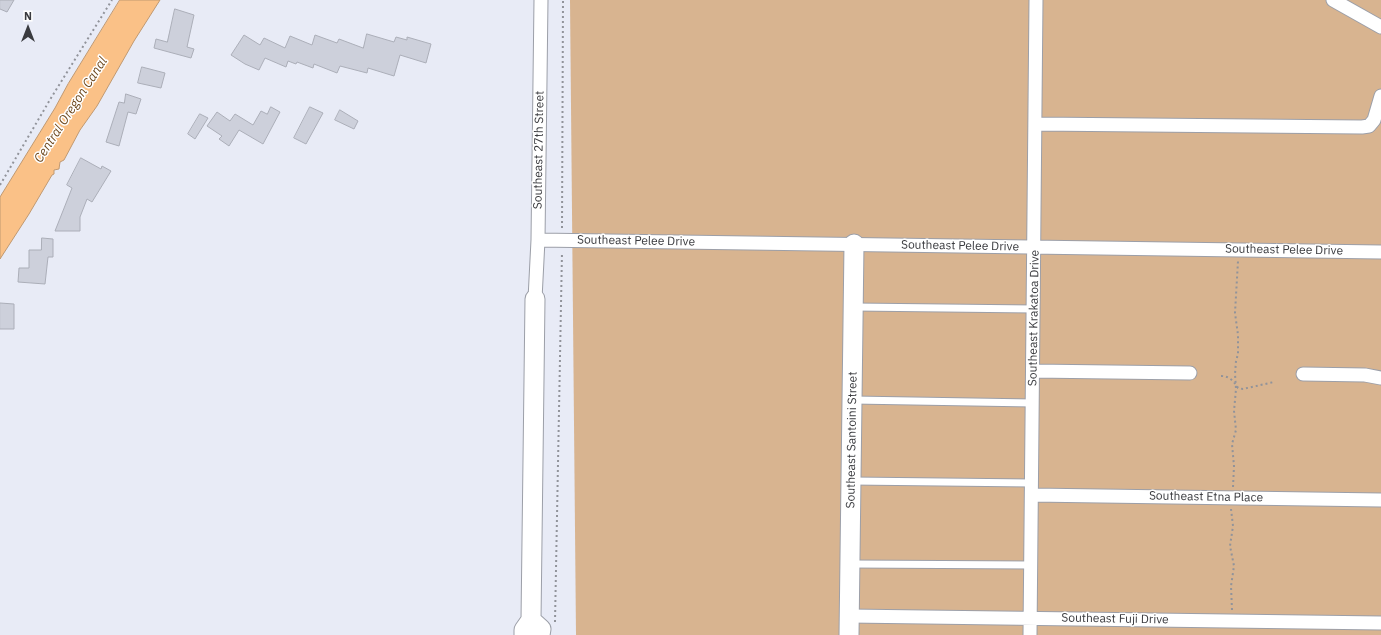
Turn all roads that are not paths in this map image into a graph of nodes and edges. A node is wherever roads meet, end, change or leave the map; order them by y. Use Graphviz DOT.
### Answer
graph roads {
  1 [pos="541,0"];
  2 [pos="1036,0"];
  3 [pos="1333,0"];
  4 [pos="1381,27"];
  5 [pos="1381,96"];
  6 [pos="1036,124"];
  7 [pos="538,240"];
  8 [pos="854,244"];
  9 [pos="1035,247"];
  10 [pos="1381,252"];
  11 [pos="535,300"];
  12 [pos="853,306"];
  13 [pos="1034,309"];
  14 [pos="1033,371"];
  15 [pos="1190,373"];
  16 [pos="1303,374"];
  17 [pos="1381,378"];
  18 [pos="852,400"];
  19 [pos="1033,403"];
  20 [pos="851,481"];
  21 [pos="1032,489"];
  22 [pos="1381,500"];
  23 [pos="850,564"];
  24 [pos="1031,565"];
  25 [pos="850,616"];
  26 [pos="1030,618"];
  27 [pos="1381,623"];
  28 [pos="538,629"];
  29 [pos="849,635"];
  30 [pos="1030,635"];
  1 -- 7 [label="street, Southeast 27th Street"];
  2 -- 6 [label="street, Southeast Krakatoa Drive"];
  3 -- 4 [label="street"];
  5 -- 6 [label="street"];
  6 -- 9 [label="street, Southeast Krakatoa Drive"];
  7 -- 8 [label="street, Southeast Pelee Drive"];
  7 -- 11 [label="street, Southeast 27th Street"];
  8 -- 9 [label="street, Southeast Pelee Drive"];
  8 -- 12 [label="street, Southeast Santoini Street"];
  9 -- 10 [label="street, Southeast Pelee Drive"];
  9 -- 13 [label="street, Southeast Krakatoa Drive"];
  11 -- 28 [label="street"];
  12 -- 13 [label="lane"];
  12 -- 18 [label="street, Southeast Santoini Street"];
  13 -- 14 [label="street, Southeast Krakatoa Drive"];
  14 -- 15 [label="street"];
  14 -- 19 [label="street, Southeast Krakatoa Drive"];
  16 -- 17 [label="street"];
  18 -- 19 [label="lane"];
  18 -- 20 [label="street, Southeast Santoini Street"];
  19 -- 21 [label="street, Southeast Krakatoa Drive"];
  20 -- 21 [label="lane"];
  20 -- 23 [label="street, Southeast Santoini Street"];
  21 -- 22 [label="street, Southeast Etna Place"];
  21 -- 24 [label="street, Southeast Krakatoa Drive"];
  23 -- 24 [label="lane"];
  23 -- 25 [label="street, Southeast Santoini Street"];
  24 -- 26 [label="street, Southeast Krakatoa Drive"];
  25 -- 26 [label="street, Southeast Fuji Drive"];
  25 -- 29 [label="street, Southeast Santoini Street"];
  26 -- 27 [label="street, Southeast Fuji Drive"];
  26 -- 30 [label="street, Southeast Krakatoa Drive"];
}
